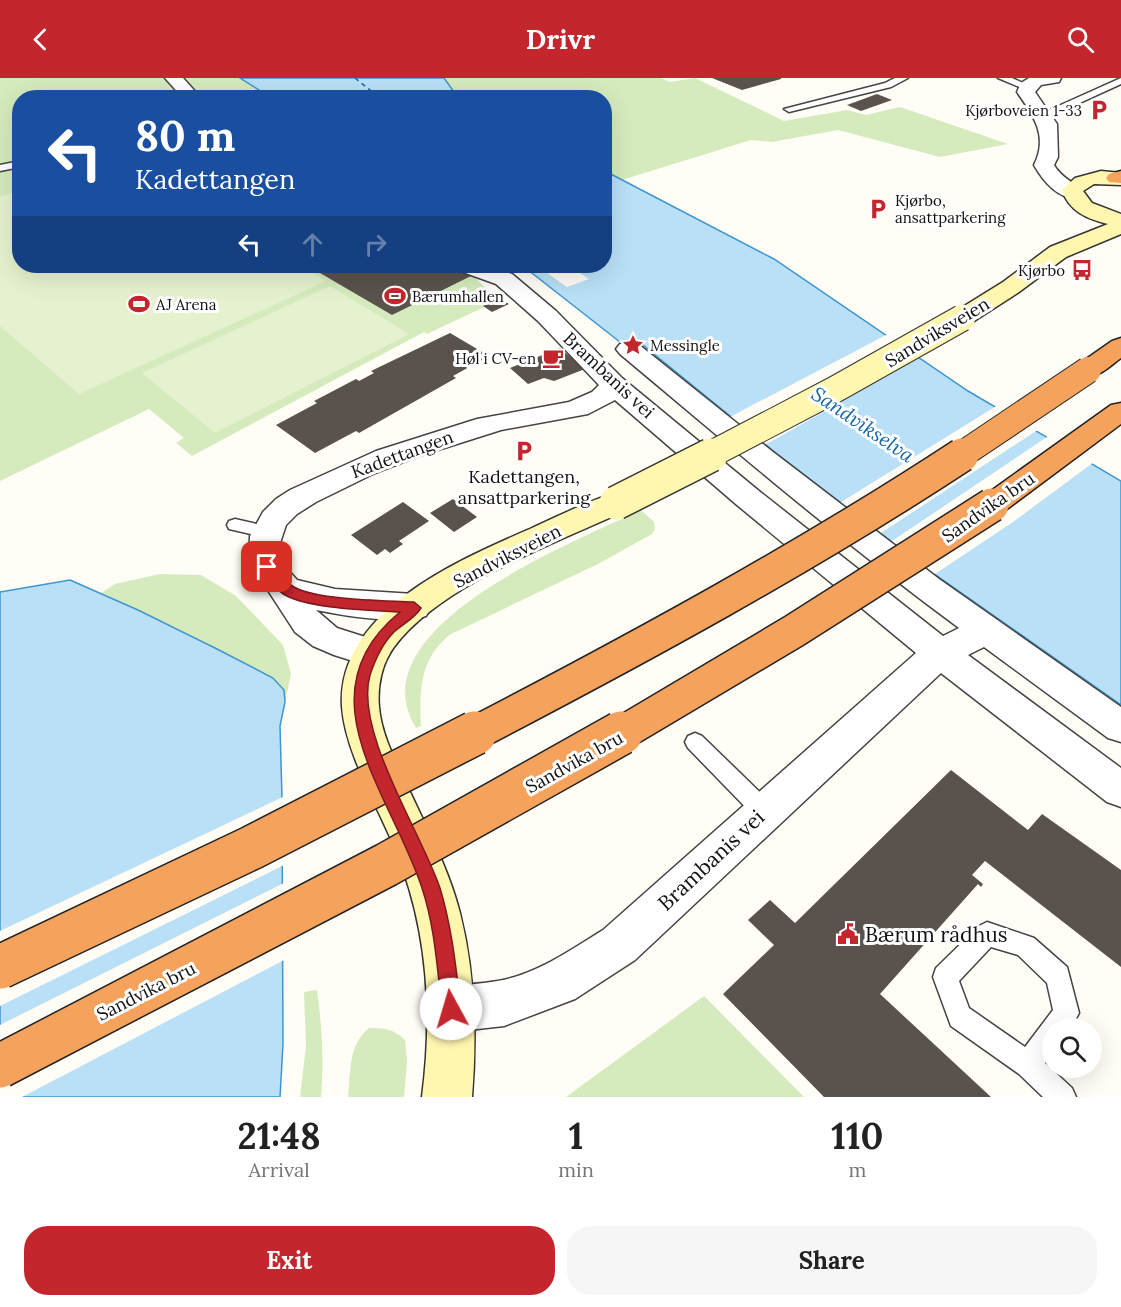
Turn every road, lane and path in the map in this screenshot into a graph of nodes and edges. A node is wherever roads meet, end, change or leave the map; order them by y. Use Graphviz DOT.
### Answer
graph roads {
  1 [pos="173,78"];
  2 [pos="903,78"];
  3 [pos="1003,78"];
  4 [pos="1053,78"];
  5 [pos="1121,81"];
  6 [pos="1027,87"];
  7 [pos="185,90"];
  8 [pos="789,109"];
  9 [pos="1041,113"];
  10 [pos="1048,158"];
  11 [pos="1095,178"];
  12 [pos="1119,178"];
  13 [pos="1077,199"];
  14 [pos="1121,220"];
  15 [pos="1121,226"];
  16 [pos="1058,252"];
  17 [pos="487,273"];
  18 [pos="1121,346"];
  19 [pos="629,349"];
  20 [pos="613,384"];
  21 [pos="1121,411"];
  22 [pos="235,525"];
  23 [pos="268,532"];
  24 [pos="289,591"];
  25 [pos="414,608"];
  26 [pos="986,630"];
  27 [pos="372,653"];
  28 [pos="940,653"];
  29 [pos="1121,727"];
  30 [pos="695,742"];
  31 [pos="1121,790"];
  32 [pos="764,811"];
  33 [pos="0,967"];
  34 [pos="451,1009"];
  35 [pos="1062,1018"];
  36 [pos="1042,1046"];
  37 [pos="1028,1065"];
  38 [pos="0,1066"];
  39 [pos="447,1097"];
  40 [pos="1063,1097"];
  1 -- 7 [label="street"];
  2 -- 8 [label="lane"];
  3 -- 6 [label="lane"];
  4 -- 6 [label="street"];
  5 -- 9 [label="lane"];
  6 -- 9 [label="street"];
  9 -- 10 [label="street"];
  10 -- 11 [label="street"];
  10 -- 13 [label="street"];
  11 -- 12 [label="main road"];
  11 -- 13 [label="main road"];
  13 -- 14 [label="main road"];
  13 -- 16 [label="main road, Sandviksveien"];
  15 -- 16 [label="main road, Sandviksveien"];
  16 -- 25 [label="main road, Sandviksveien, bridge"];
  17 -- 20 [label="street, Brambanis vei"];
  18 -- 33 [label="highway, bridge"];
  19 -- 26 [label="street"];
  20 -- 23 [label="street, Kadettangen"];
  20 -- 28 [label="street, Brambanis vei"];
  21 -- 38 [label="highway, Sandvika bru, bridge"];
  22 -- 23 [label="lane"];
  23 -- 24 [label="street"];
  24 -- 25 [label="street"];
  24 -- 27 [label="street"];
  25 -- 27 [label="main road, Sandviksveien"];
  26 -- 28 [label="street"];
  26 -- 29 [label="street"];
  27 -- 34 [label="main road, Sandviksveien"];
  28 -- 31 [label="street, Brambanis vei"];
  28 -- 32 [label="street, Brambanis vei"];
  30 -- 32 [label="lane"];
  32 -- 34 [label="street, Brambanis vei"];
  34 -- 39 [label="main road, Sandviksveien"];
  35 -- 37 [label="lane"];
  36 -- 37 [label="lane"];
  37 -- 40 [label="lane"];
}
